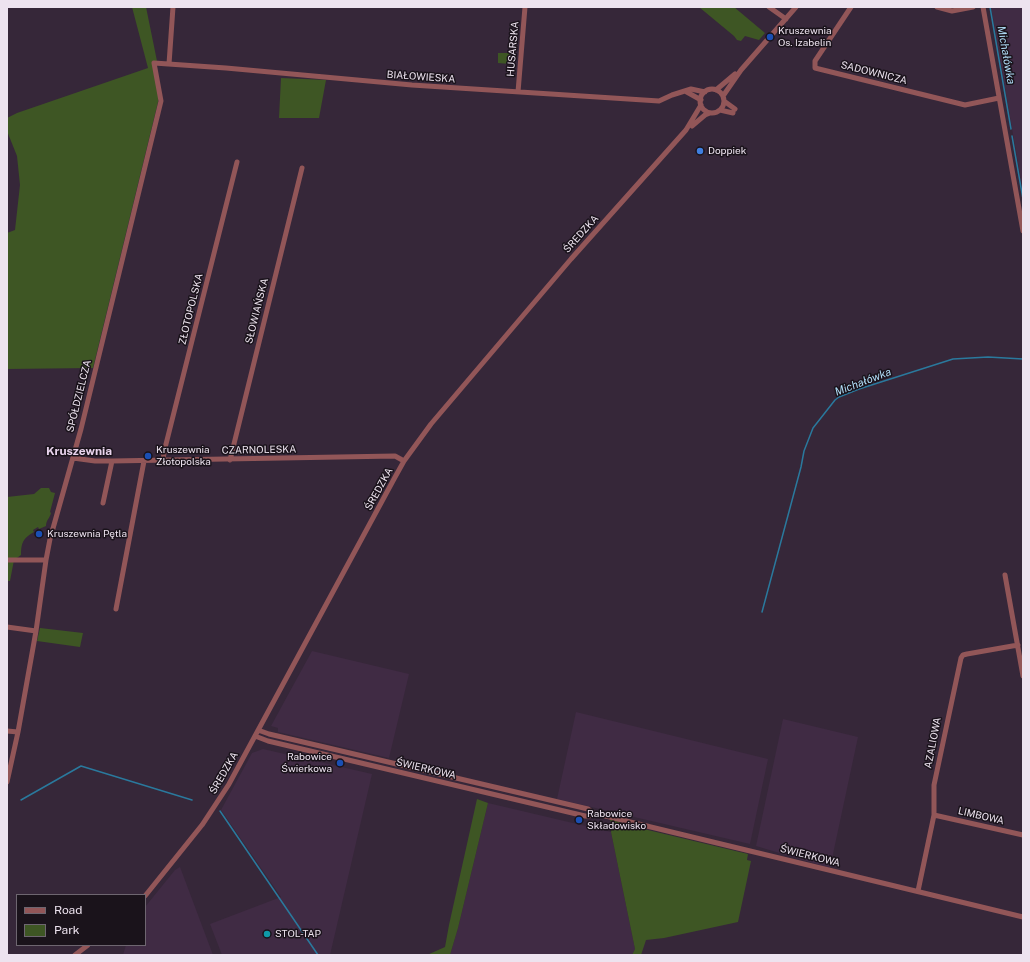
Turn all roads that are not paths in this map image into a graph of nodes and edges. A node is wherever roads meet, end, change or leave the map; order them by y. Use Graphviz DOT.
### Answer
graph roads {
  1 [pos="173,7"];
  2 [pos="525,7"];
  3 [pos="769,7"];
  4 [pos="796,7"];
  5 [pos="851,7"];
  6 [pos="937,7"];
  7 [pos="973,7"];
  8 [pos="983,7"];
  9 [pos="786,19"];
  10 [pos="154,63"];
  11 [pos="169,64"];
  12 [pos="741,70"];
  13 [pos="685,90"];
  14 [pos="716,90"];
  15 [pos="518,92"];
  16 [pos="705,92"];
  17 [pos="999,98"];
  18 [pos="724,99"];
  19 [pos="701,103"];
  20 [pos="720,110"];
  21 [pos="710,113"];
  22 [pos="686,130"];
  23 [pos="238,162"];
  24 [pos="302,168"];
  25 [pos="1023,231"];
  26 [pos="73,458"];
  27 [pos="230,460"];
  28 [pos="112,461"];
  29 [pos="144,461"];
  30 [pos="163,461"];
  31 [pos="404,461"];
  32 [pos="103,503"];
  33 [pos="7,560"];
  34 [pos="46,560"];
  35 [pos="1006,575"];
  36 [pos="116,609"];
  37 [pos="7,627"];
  38 [pos="36,631"];
  39 [pos="1018,645"];
  40 [pos="1023,676"];
  41 [pos="7,730"];
  42 [pos="258,730"];
  43 [pos="18,732"];
  44 [pos="255,736"];
  45 [pos="7,782"];
  46 [pos="593,813"];
  47 [pos="934,815"];
  48 [pos="1023,835"];
  49 [pos="918,891"];
  50 [pos="146,895"];
  51 [pos="1023,917"];
  52 [pos="87,946"];
  53 [pos="74,955"];
  1 -- 11 [label="street"];
  2 -- 15 [label="street, HUSARSKA"];
  3 -- 9 [label="street"];
  4 -- 9 [label="street"];
  5 -- 17 [label="street, SADOWNICZA"];
  6 -- 7 [label="street"];
  8 -- 17 [label="street"];
  9 -- 12 [label="street"];
  10 -- 11 [label="street, BIAŁOWIESKA"];
  10 -- 26 [label="street, SPÓŁDZIELCZA"];
  11 -- 15 [label="street, BIAŁOWIESKA"];
  12 -- 14 [label="street"];
  12 -- 18 [label="street"];
  13 -- 15 [label="street, BIAŁOWIESKA"];
  13 -- 16 [label="street, BIAŁOWIESKA"];
  13 -- 19 [label="street"];
  14 -- 16 [label="street"];
  14 -- 18 [label="street"];
  16 -- 19 [label="street"];
  17 -- 25 [label="street"];
  18 -- 20 [label="street"];
  18 -- 20 [label="street"];
  19 -- 21 [label="street"];
  19 -- 22 [label="street, ŚREDZKA"];
  20 -- 21 [label="street"];
  21 -- 22 [label="street, ŚREDZKA"];
  22 -- 31 [label="street, ŚREDZKA"];
  23 -- 30 [label="street, ZŁOTOPOLSKA"];
  24 -- 27 [label="street, SŁOWIAŃSKA"];
  26 -- 28 [label="street, CZARNOLESKA"];
  26 -- 34 [label="street, SPÓŁDZIELCZA"];
  27 -- 30 [label="street, CZARNOLESKA"];
  27 -- 31 [label="street, CZARNOLESKA"];
  28 -- 29 [label="street, CZARNOLESKA"];
  28 -- 32 [label="street"];
  29 -- 30 [label="street, CZARNOLESKA"];
  29 -- 36 [label="street"];
  31 -- 42 [label="street, ŚREDZKA"];
  33 -- 34 [label="street"];
  34 -- 38 [label="street, SPÓŁDZIELCZA"];
  35 -- 39 [label="street"];
  37 -- 38 [label="street"];
  38 -- 43 [label="street, SPÓŁDZIELCZA"];
  39 -- 40 [label="street"];
  39 -- 47 [label="street, AZALIOWA"];
  41 -- 43 [label="street"];
  42 -- 44 [label="street, ŚREDZKA"];
  42 -- 46 [label="street, ŚWIERKOWA"];
  43 -- 45 [label="street, SPÓŁDZIELCZA"];
  44 -- 46 [label="street, ŚWIERKOWA"];
  44 -- 50 [label="street, ŚREDZKA"];
  46 -- 49 [label="street, ŚWIERKOWA"];
  47 -- 48 [label="street, LIMBOWA"];
  47 -- 49 [label="street, AZALIOWA"];
  49 -- 51 [label="street, ŚWIERKOWA"];
  52 -- 53 [label="street"];
}
